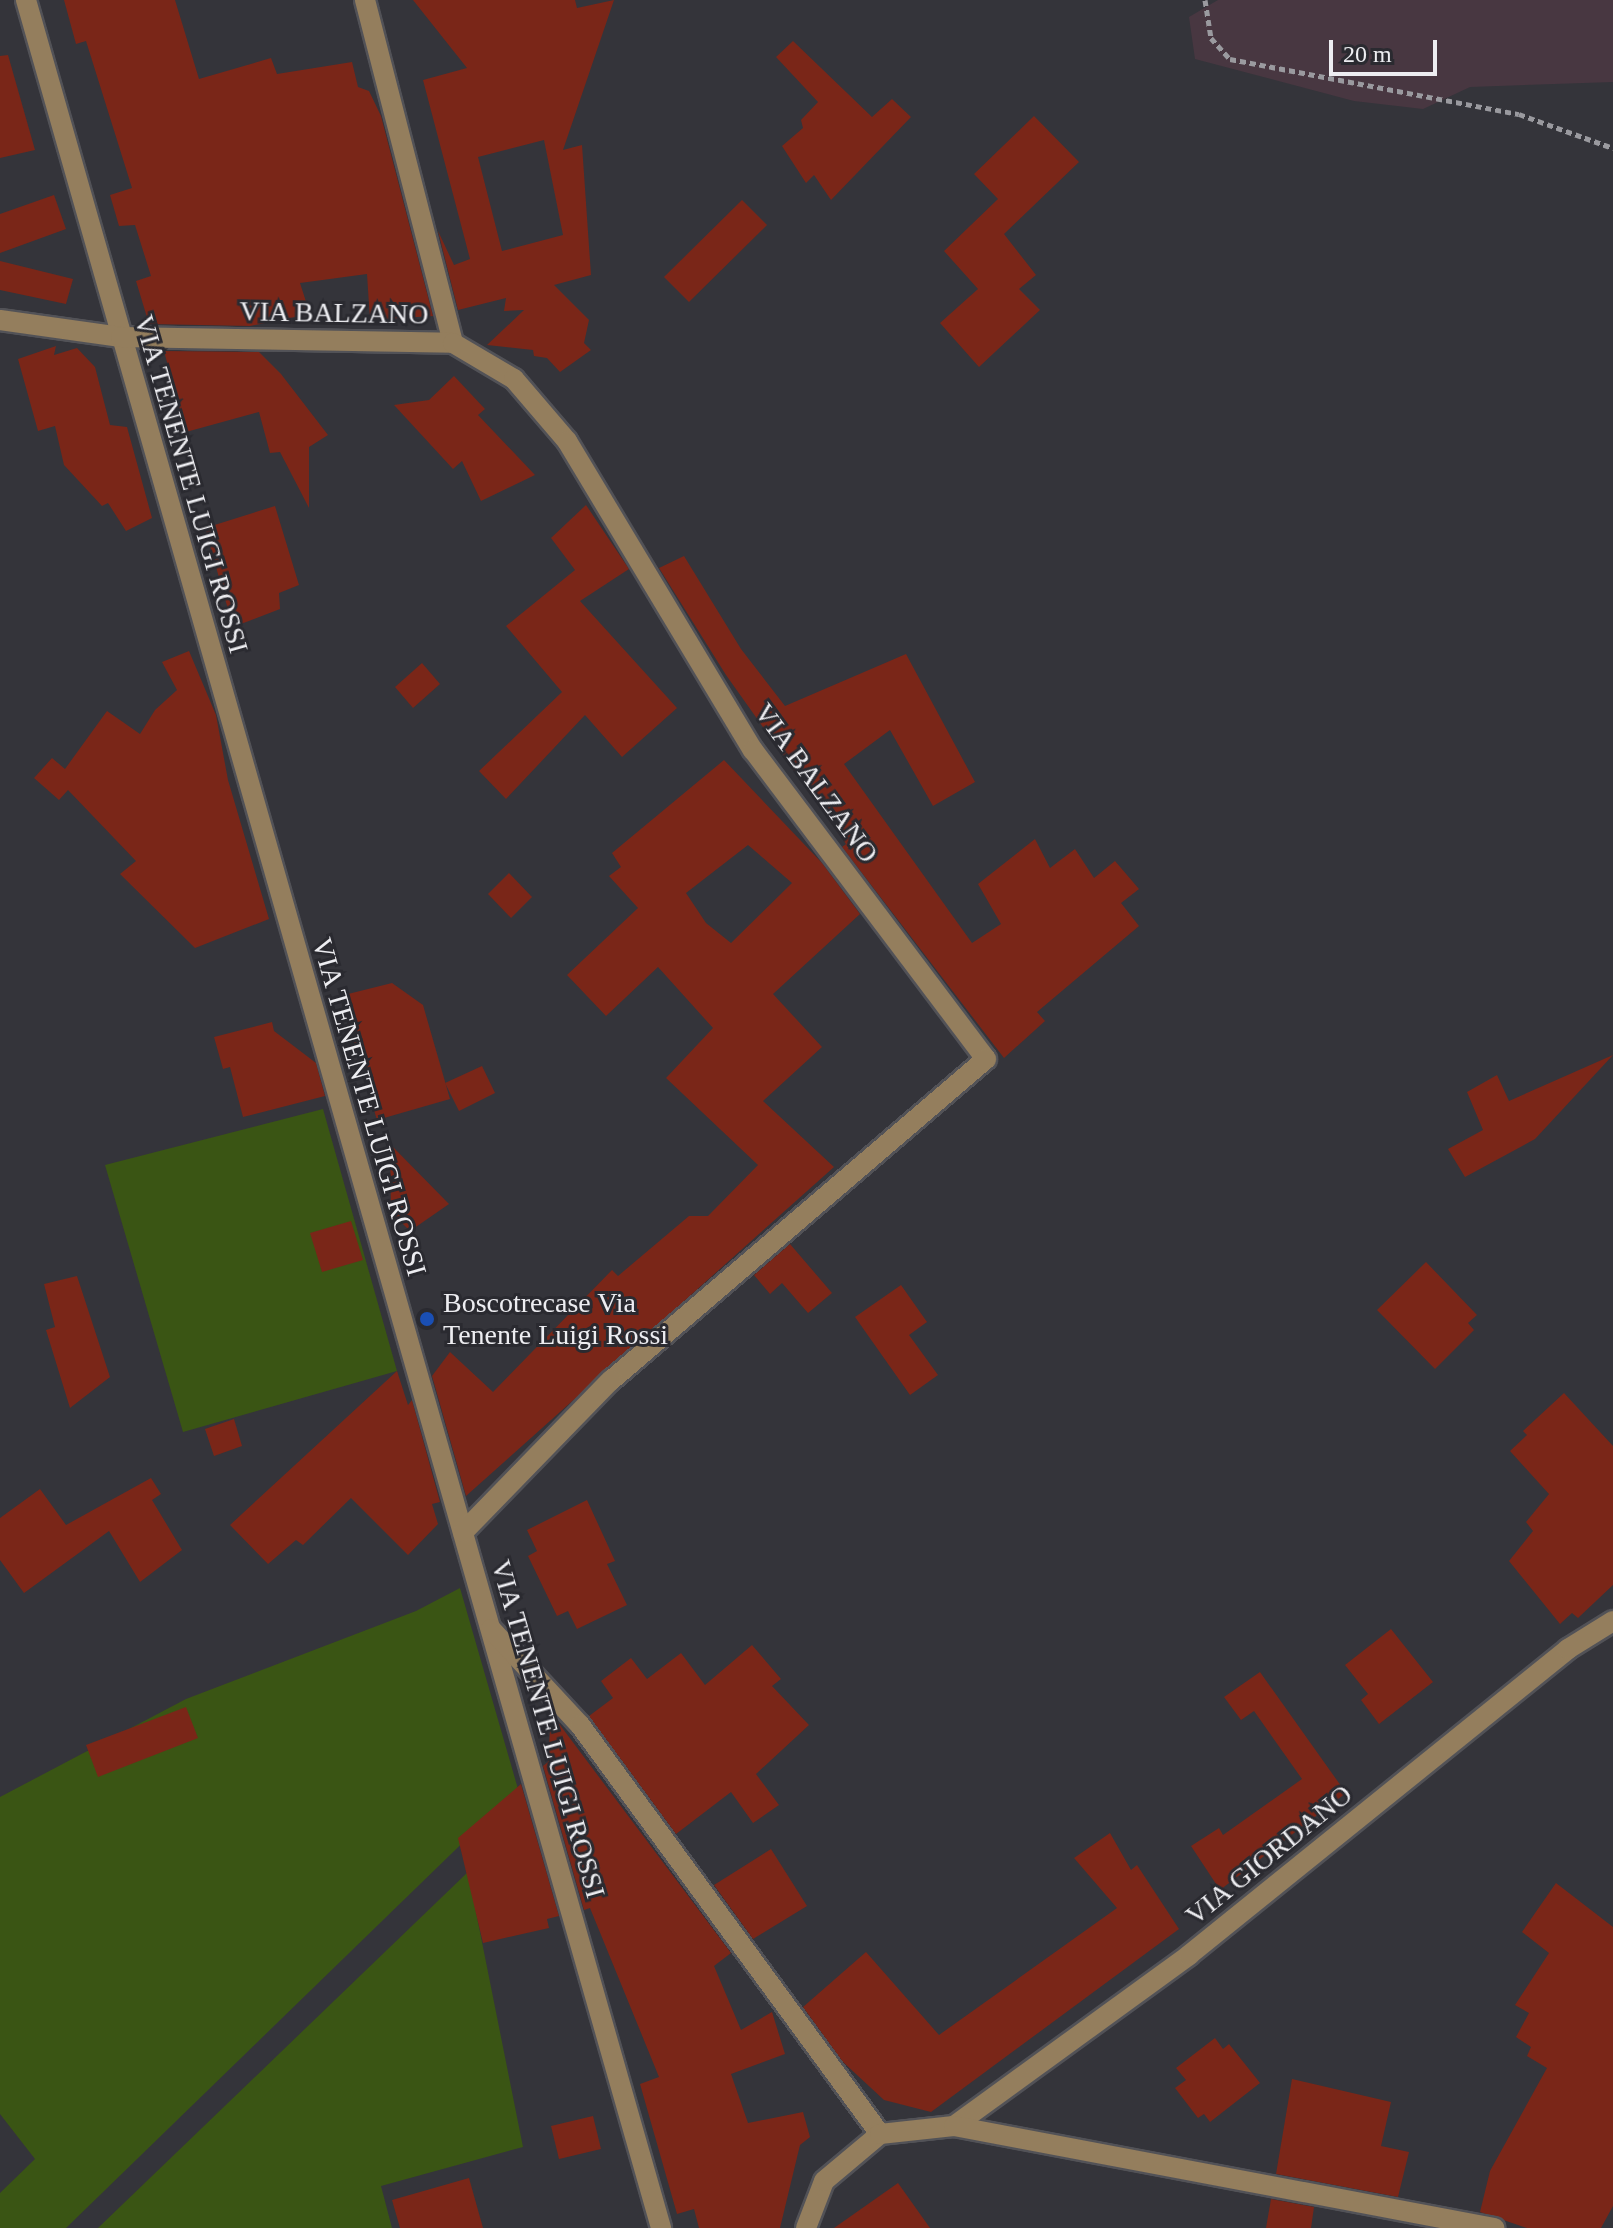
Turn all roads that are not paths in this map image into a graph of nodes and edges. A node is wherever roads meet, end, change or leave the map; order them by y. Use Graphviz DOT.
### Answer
graph roads {
  1 [pos="26,0"];
  2 [pos="365,0"];
  3 [pos="0,320"];
  4 [pos="121,337"];
  5 [pos="453,343"];
  6 [pos="463,1532"];
  7 [pos="1613,1621"];
  8 [pos="491,1629"];
  9 [pos="954,2126"];
  10 [pos="880,2134"];
  11 [pos="661,2228"];
  12 [pos="806,2228"];
  13 [pos="1494,2228"];
  1 -- 4 [label="street, VIA TENENTE LUIGI ROSSI"];
  2 -- 5 [label="street"];
  3 -- 4 [label="street, VIA BALZANO"];
  4 -- 5 [label="street, VIA BALZANO"];
  4 -- 6 [label="street, VIA TENENTE LUIGI ROSSI"];
  5 -- 6 [label="street, VIA BALZANO"];
  6 -- 8 [label="street, VIA TENENTE LUIGI ROSSI"];
  7 -- 9 [label="street, VIA GIORDANO"];
  8 -- 10 [label="street"];
  8 -- 11 [label="street, VIA TENENTE LUIGI ROSSI"];
  9 -- 10 [label="street"];
  9 -- 13 [label="street"];
  10 -- 12 [label="street"];
}
